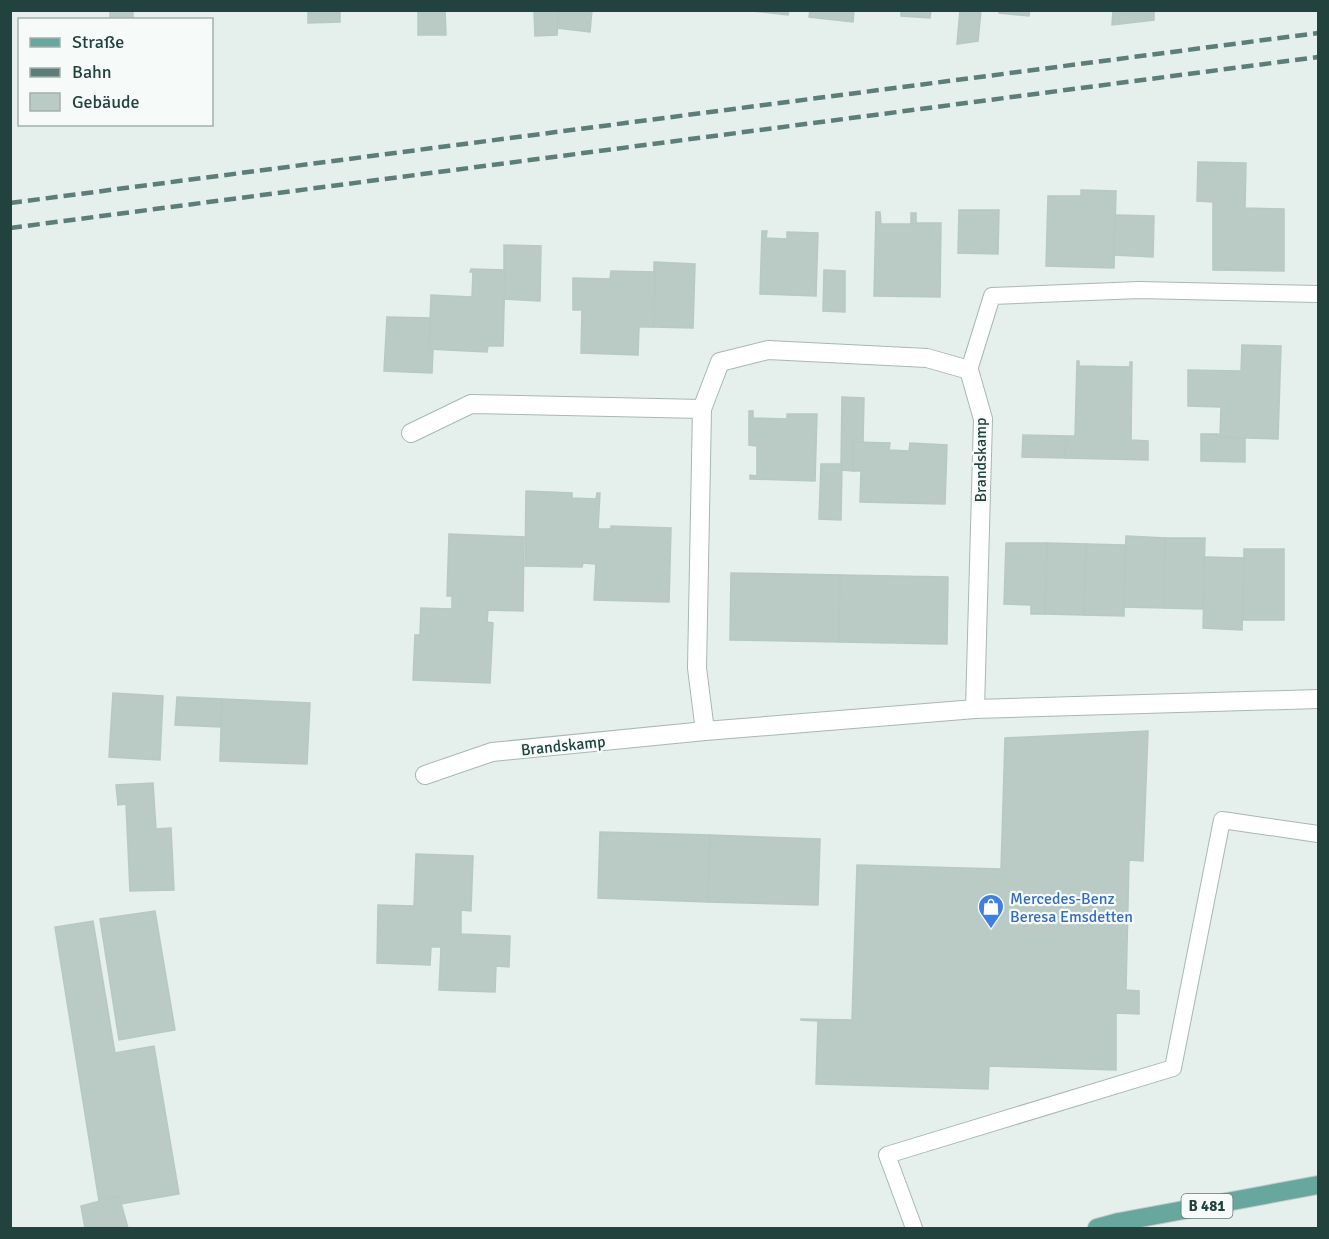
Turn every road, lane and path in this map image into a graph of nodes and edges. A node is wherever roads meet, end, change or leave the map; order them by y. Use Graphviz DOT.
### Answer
graph roads {
  1 [pos="1318,294"];
  2 [pos="969,370"];
  3 [pos="702,409"];
  4 [pos="411,433"];
  5 [pos="1318,699"];
  6 [pos="975,709"];
  7 [pos="705,731"];
  8 [pos="425,775"];
  9 [pos="1318,834"];
  10 [pos="1318,1185"];
  11 [pos="914,1228"];
  12 [pos="1097,1228"];
  1 -- 2 [label="lane"];
  2 -- 3 [label="street"];
  2 -- 6 [label="street, Brandskamp"];
  3 -- 4 [label="street"];
  3 -- 7 [label="street"];
  5 -- 6 [label="street, Brandskamp"];
  6 -- 7 [label="street, Brandskamp"];
  7 -- 8 [label="street, Brandskamp"];
  9 -- 11 [label="lane"];
  10 -- 12 [label="main road, B 481"];
}
